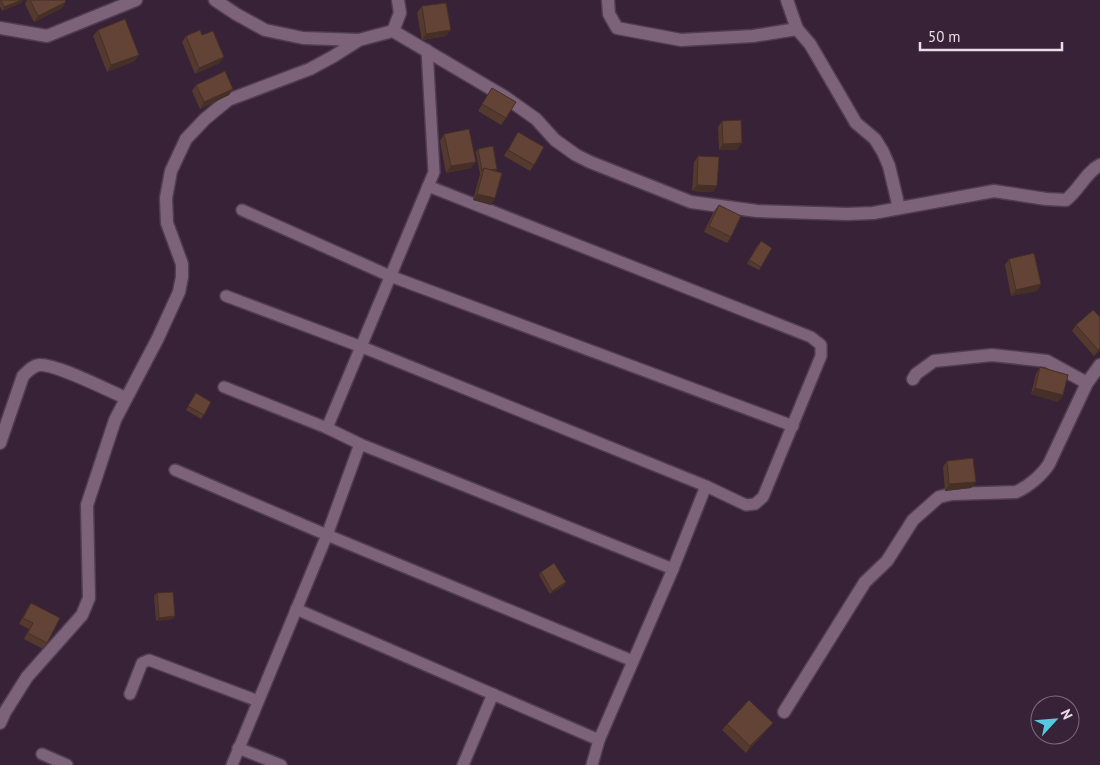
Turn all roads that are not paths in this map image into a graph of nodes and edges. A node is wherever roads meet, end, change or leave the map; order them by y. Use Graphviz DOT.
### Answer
graph roads {
  1 [pos="136,0"];
  2 [pos="216,0"];
  3 [pos="398,0"];
  4 [pos="608,0"];
  5 [pos="787,0"];
  6 [pos="0,28"];
  7 [pos="797,29"];
  8 [pos="393,31"];
  9 [pos="359,40"];
  10 [pos="427,50"];
  11 [pos="1100,165"];
  12 [pos="428,186"];
  13 [pos="899,208"];
  14 [pos="242,210"];
  15 [pos="390,276"];
  16 [pos="226,296"];
  17 [pos="362,347"];
  18 [pos="1100,365"];
  19 [pos="913,379"];
  20 [pos="1087,383"];
  21 [pos="224,387"];
  22 [pos="126,398"];
  23 [pos="793,426"];
  24 [pos="327,428"];
  25 [pos="0,443"];
  26 [pos="360,444"];
  27 [pos="175,470"];
  28 [pos="706,486"];
  29 [pos="327,535"];
  30 [pos="673,569"];
  31 [pos="296,609"];
  32 [pos="633,661"];
  33 [pos="130,694"];
  34 [pos="493,694"];
  35 [pos="258,701"];
  36 [pos="784,712"];
  37 [pos="0,723"];
  38 [pos="599,740"];
  39 [pos="238,748"];
  40 [pos="42,754"];
  41 [pos="67,765"];
  42 [pos="232,765"];
  43 [pos="280,765"];
  44 [pos="463,765"];
  45 [pos="592,765"];
  1 -- 6 [label="street"];
  2 -- 9 [label="street"];
  3 -- 8 [label="street"];
  4 -- 7 [label="street"];
  5 -- 7 [label="street"];
  7 -- 13 [label="street"];
  8 -- 9 [label="street"];
  8 -- 10 [label="street"];
  9 -- 22 [label="street"];
  10 -- 12 [label="lane"];
  10 -- 13 [label="street"];
  11 -- 13 [label="street"];
  12 -- 15 [label="lane"];
  12 -- 23 [label="lane"];
  14 -- 15 [label="lane"];
  15 -- 17 [label="lane"];
  15 -- 23 [label="lane"];
  16 -- 17 [label="lane"];
  17 -- 24 [label="lane"];
  17 -- 28 [label="lane"];
  18 -- 20 [label="street"];
  19 -- 20 [label="street"];
  20 -- 36 [label="street"];
  21 -- 24 [label="lane"];
  22 -- 25 [label="street"];
  22 -- 37 [label="street"];
  23 -- 28 [label="lane"];
  24 -- 26 [label="lane"];
  26 -- 29 [label="lane"];
  26 -- 30 [label="lane"];
  27 -- 29 [label="lane"];
  28 -- 30 [label="lane"];
  29 -- 31 [label="lane"];
  29 -- 32 [label="lane"];
  30 -- 32 [label="lane"];
  31 -- 34 [label="lane"];
  31 -- 35 [label="lane"];
  32 -- 38 [label="lane"];
  33 -- 35 [label="lane"];
  34 -- 38 [label="lane"];
  34 -- 44 [label="lane"];
  35 -- 39 [label="lane"];
  38 -- 45 [label="lane"];
  39 -- 42 [label="lane"];
  39 -- 43 [label="lane"];
  40 -- 41 [label="lane"];
}
